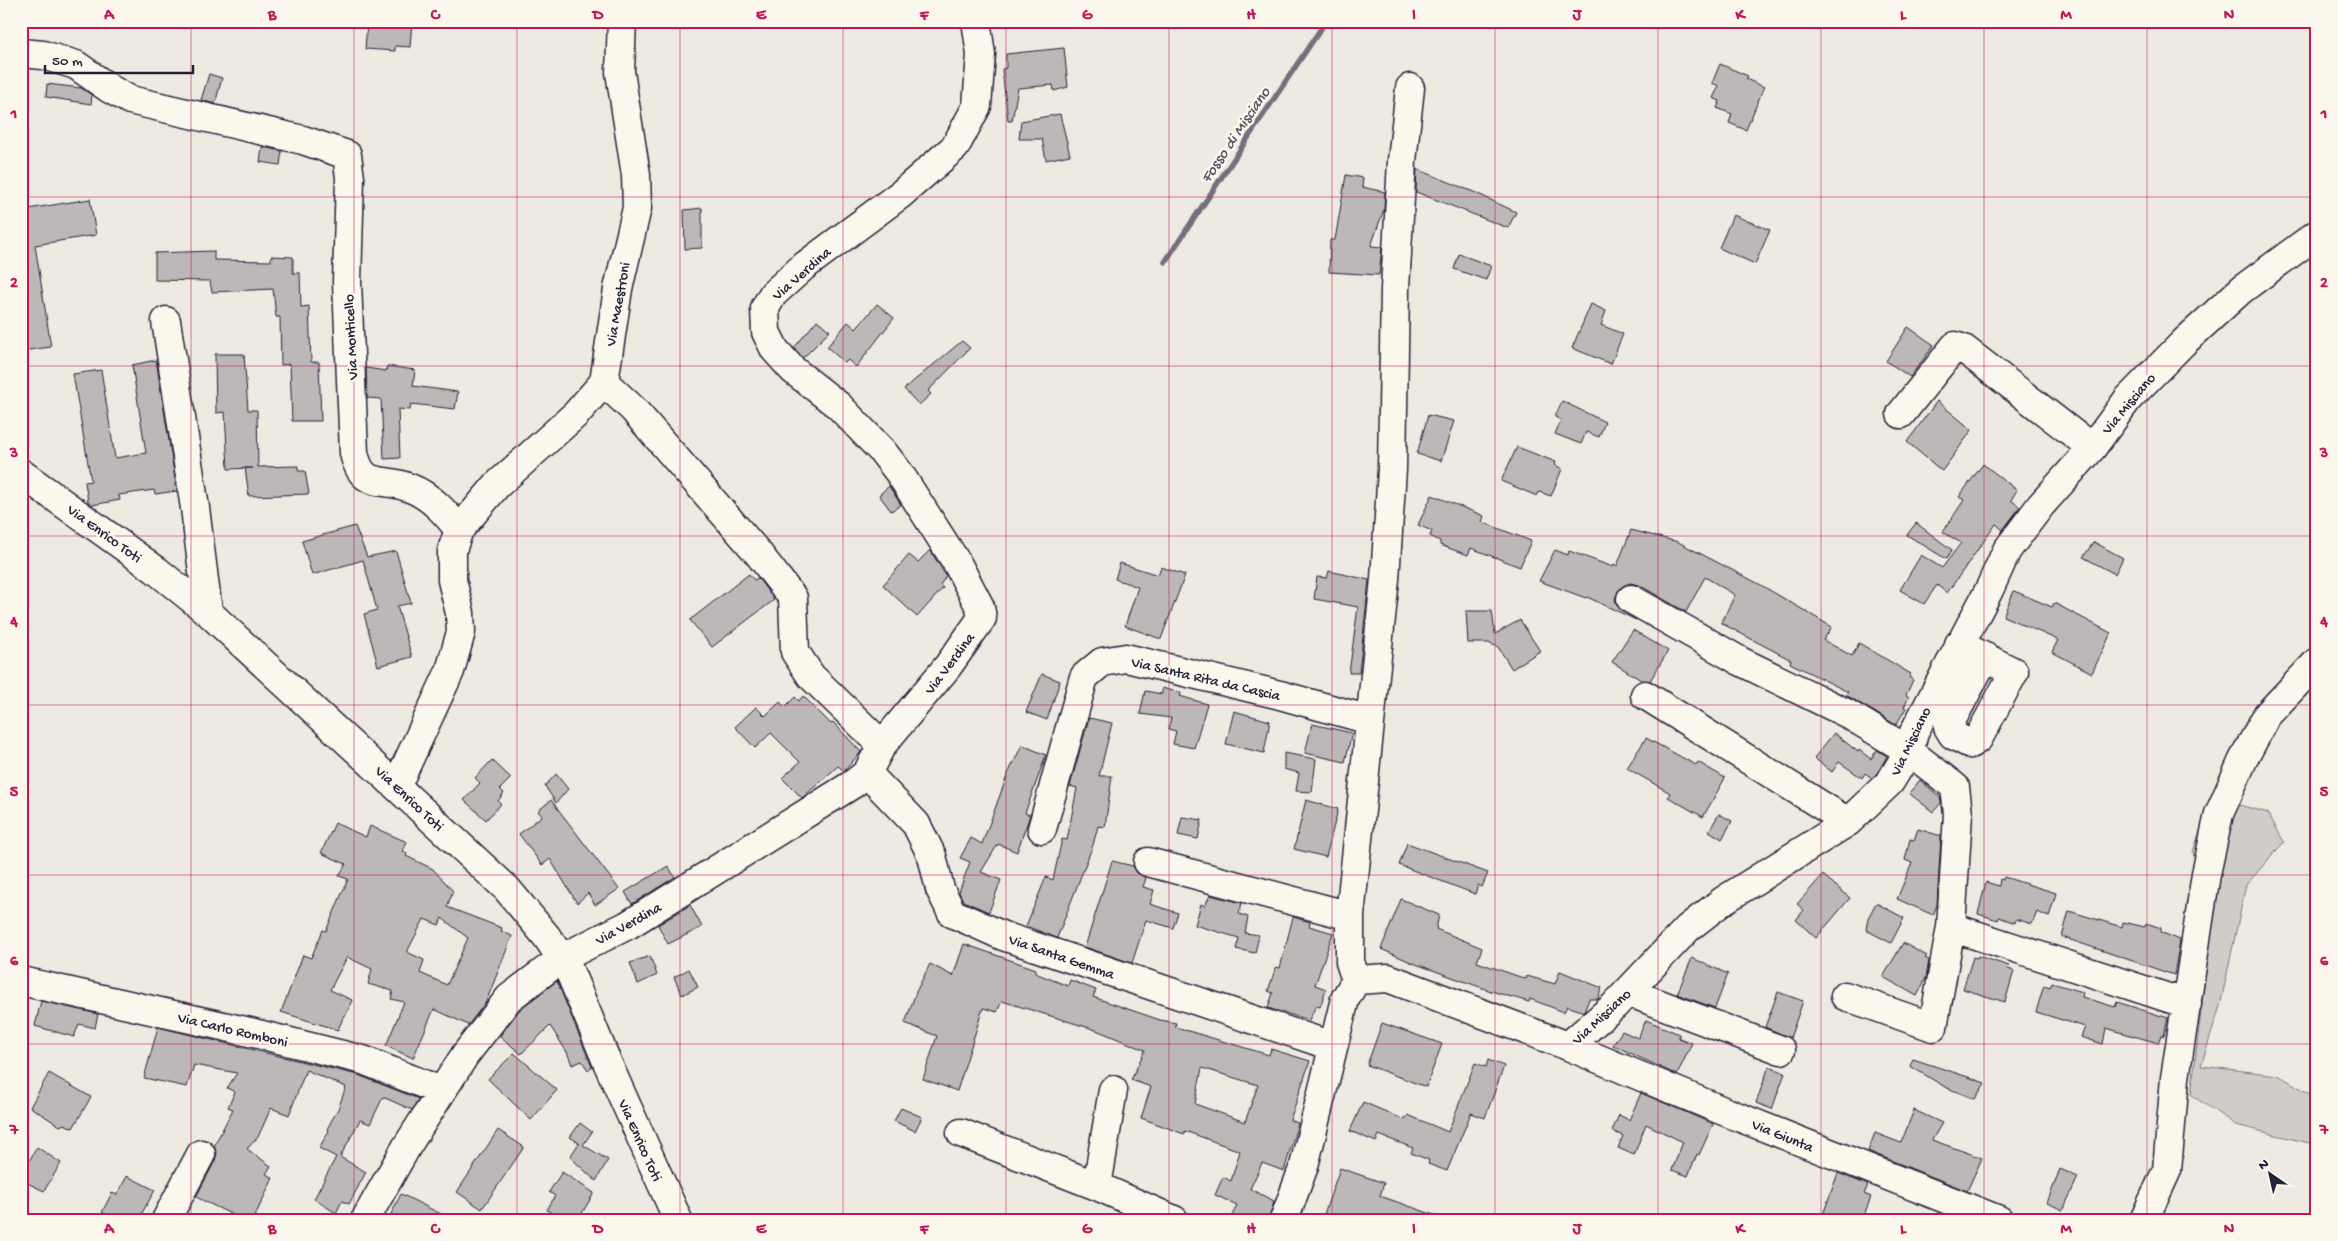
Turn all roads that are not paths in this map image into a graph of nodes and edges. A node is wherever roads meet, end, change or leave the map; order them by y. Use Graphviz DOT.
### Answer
graph roads {
  1 [pos="622,21"];
  2 [pos="976,21"];
  3 [pos="21,53"];
  4 [pos="1410,88"];
  5 [pos="2317,234"];
  6 [pos="166,321"];
  7 [pos="604,382"];
  8 [pos="1902,414"];
  9 [pos="2092,448"];
  10 [pos="21,474"];
  11 [pos="459,530"];
  12 [pos="1630,599"];
  13 [pos="208,612"];
  14 [pos="1959,644"];
  15 [pos="1985,657"];
  16 [pos="2317,662"];
  17 [pos="1644,695"];
  18 [pos="1370,720"];
  19 [pos="882,745"];
  20 [pos="1909,750"];
  21 [pos="867,773"];
  22 [pos="397,785"];
  23 [pos="1848,822"];
  24 [pos="1042,829"];
  25 [pos="1148,862"];
  26 [pos="1350,916"];
  27 [pos="1951,927"];
  28 [pos="562,958"];
  29 [pos="1356,980"];
  30 [pos="21,981"];
  31 [pos="1628,992"];
  32 [pos="1845,996"];
  33 [pos="2187,1004"];
  34 [pos="1332,1046"];
  35 [pos="1568,1046"];
  36 [pos="1782,1050"];
  37 [pos="1113,1090"];
  38 [pos="441,1091"];
  39 [pos="961,1133"];
  40 [pos="202,1154"];
  41 [pos="1097,1186"];
  42 [pos="166,1220"];
  43 [pos="366,1220"];
  44 [pos="678,1220"];
  45 [pos="1174,1220"];
  46 [pos="1284,1220"];
  47 [pos="1999,1220"];
  48 [pos="2144,1220"];
  1 -- 7 [label="street, Via Maestroni"];
  2 -- 19 [label="street, Via Verdina"];
  3 -- 11 [label="street, Via Monticello"];
  4 -- 18 [label="street"];
  5 -- 9 [label="street, Via Misciano"];
  6 -- 13 [label="street"];
  7 -- 11 [label="street"];
  7 -- 19 [label="street"];
  8 -- 9 [label="street"];
  9 -- 14 [label="street, Via Misciano"];
  10 -- 13 [label="street, Via Enrico Toti"];
  11 -- 22 [label="street"];
  12 -- 20 [label="street"];
  13 -- 22 [label="street, Via Enrico Toti"];
  14 -- 15 [label="street"];
  14 -- 20 [label="street, Via Misciano"];
  16 -- 33 [label="street"];
  17 -- 23 [label="street"];
  18 -- 24 [label="street, Via Santa Rita da Cascia"];
  18 -- 26 [label="street"];
  19 -- 21 [label="street, Via Verdina"];
  20 -- 23 [label="street, Via Misciano"];
  20 -- 27 [label="street"];
  21 -- 28 [label="street, Via Verdina"];
  21 -- 34 [label="street, Via Santa Gemma"];
  22 -- 28 [label="street, Via Enrico Toti"];
  23 -- 31 [label="street, Via Misciano"];
  25 -- 26 [label="street"];
  26 -- 29 [label="street"];
  27 -- 32 [label="street"];
  27 -- 33 [label="street"];
  28 -- 38 [label="street, Via Verdina"];
  28 -- 44 [label="street, Via Enrico Toti"];
  29 -- 34 [label="street"];
  29 -- 35 [label="street, Via Misciano"];
  30 -- 38 [label="street, Via Carlo Romboni"];
  31 -- 35 [label="street, Via Misciano"];
  31 -- 36 [label="street"];
  33 -- 48 [label="street"];
  34 -- 46 [label="street"];
  35 -- 47 [label="street, Via Giunta"];
  37 -- 41 [label="street"];
  38 -- 43 [label="street, Via Verdina"];
  39 -- 41 [label="street"];
  40 -- 42 [label="street"];
  41 -- 45 [label="street"];
}
